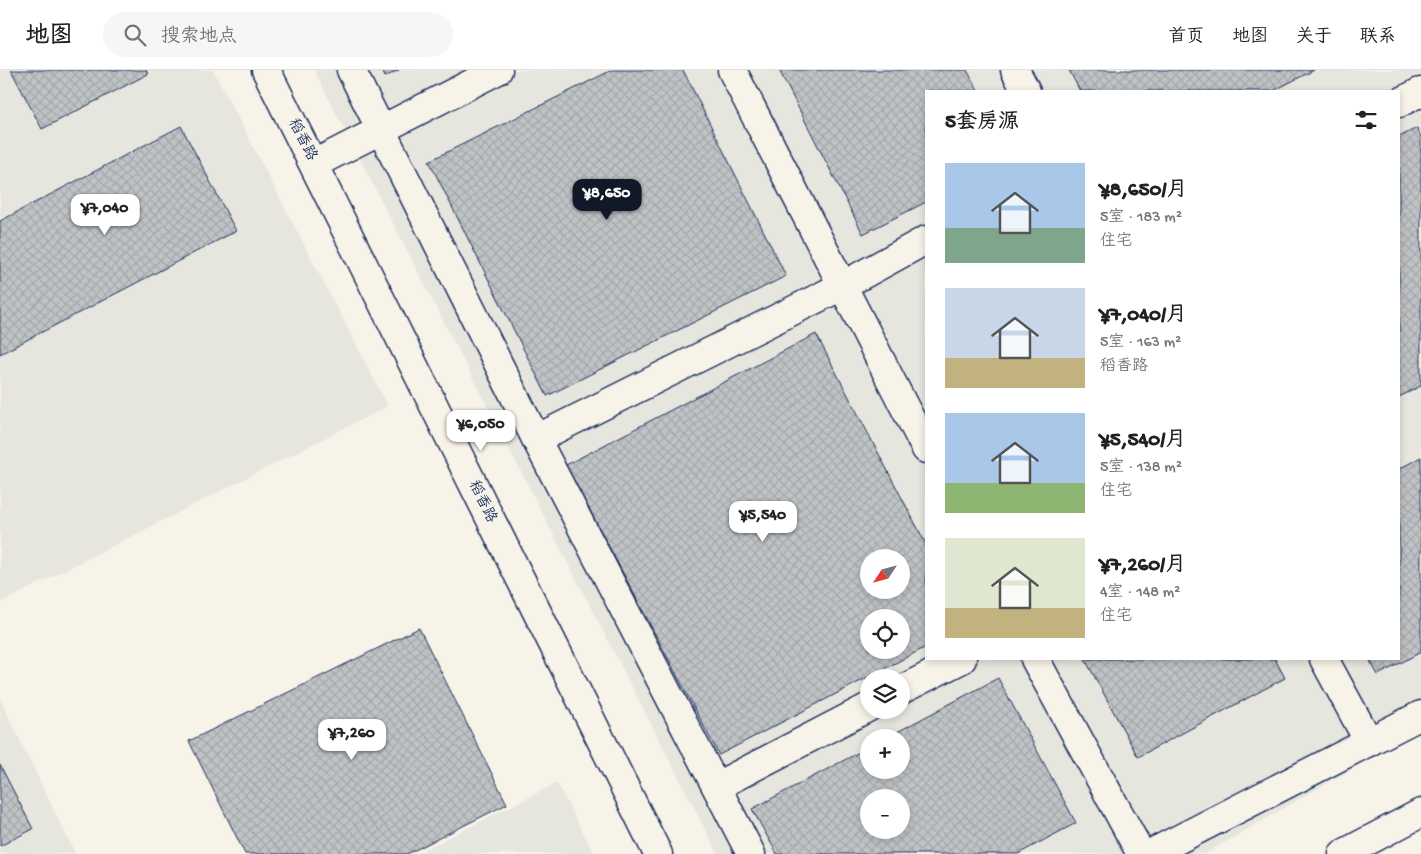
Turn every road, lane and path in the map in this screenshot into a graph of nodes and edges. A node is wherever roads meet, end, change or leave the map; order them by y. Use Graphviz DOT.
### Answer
graph roads {
  1 [pos="266,70"];
  2 [pos="351,70"];
  3 [pos="498,70"];
  4 [pos="732,70"];
  5 [pos="1015,70"];
  6 [pos="1025,90"];
  7 [pos="382,130"];
  8 [pos="314,164"];
  9 [pos="925,241"];
  10 [pos="842,286"];
  11 [pos="536,439"];
  12 [pos="925,447"];
  13 [pos="960,660"];
  14 [pos="1036,660"];
  15 [pos="1325,660"];
  16 [pos="910,685"];
  17 [pos="860,712"];
  18 [pos="1421,715"];
  19 [pos="1369,742"];
  20 [pos="717,786"];
  21 [pos="1421,813"];
  22 [pos="658,854"];
  23 [pos="751,854"];
  24 [pos="1141,854"];
  25 [pos="1150,854"];
  26 [pos="1343,854"];
  1 -- 8 [label="street, 稻香路"];
  2 -- 7 [label="street"];
  3 -- 7 [label="street"];
  4 -- 10 [label="street"];
  5 -- 6 [label="street"];
  7 -- 8 [label="street"];
  7 -- 11 [label="street"];
  8 -- 22 [label="street, 稻香路"];
  9 -- 10 [label="street"];
  10 -- 11 [label="street"];
  10 -- 12 [label="street"];
  11 -- 20 [label="street"];
  13 -- 16 [label="street"];
  14 -- 24 [label="street"];
  15 -- 19 [label="street"];
  17 -- 20 [label="street"];
  18 -- 19 [label="street"];
  19 -- 25 [label="street"];
  20 -- 23 [label="street"];
  21 -- 26 [label="street"];
}
